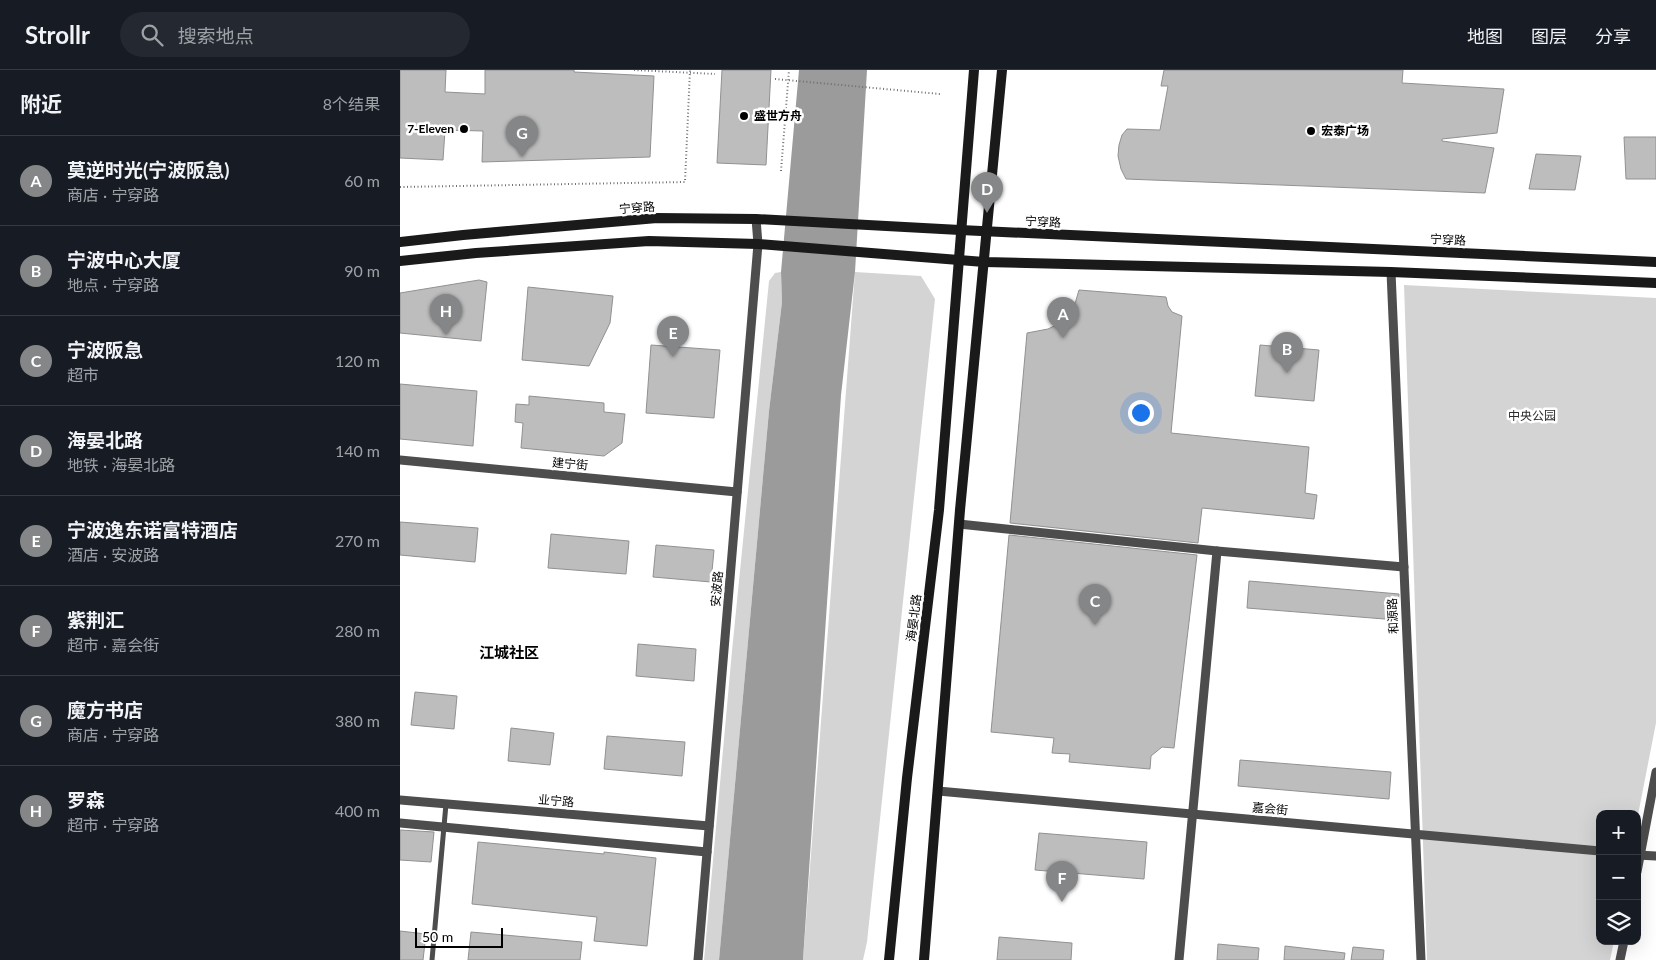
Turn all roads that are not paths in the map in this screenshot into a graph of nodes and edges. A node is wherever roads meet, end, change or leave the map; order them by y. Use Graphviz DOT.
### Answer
graph roads {
  1 [pos="974,70"];
  2 [pos="1002,70"];
  3 [pos="756,219"];
  4 [pos="960,230"];
  5 [pos="987,232"];
  6 [pos="400,242"];
  7 [pos="758,244"];
  8 [pos="958,260"];
  9 [pos="400,261"];
  10 [pos="984,262"];
  11 [pos="1656,262"];
  12 [pos="1391,272"];
  13 [pos="1656,283"];
  14 [pos="400,460"];
  15 [pos="737,492"];
  16 [pos="959,524"];
  17 [pos="1218,551"];
  18 [pos="1404,567"];
  19 [pos="1656,772"];
  20 [pos="938,792"];
  21 [pos="400,800"];
  22 [pos="446,804"];
  23 [pos="1193,814"];
  24 [pos="400,822"];
  25 [pos="709,826"];
  26 [pos="444,827"];
  27 [pos="1416,835"];
  28 [pos="1641,845"];
  29 [pos="1596,851"];
  30 [pos="707,852"];
  31 [pos="1641,855"];
  32 [pos="1656,856"];
  33 [pos="1623,945"];
  34 [pos="432,960"];
  35 [pos="698,960"];
  36 [pos="890,960"];
  37 [pos="924,960"];
  38 [pos="1179,960"];
  39 [pos="1421,960"];
  40 [pos="1620,960"];
  1 -- 4 [label="main road, 海晏北路"];
  2 -- 5 [label="main road"];
  3 -- 4 [label="main road, 宁穿路"];
  3 -- 6 [label="main road, 宁穿路"];
  3 -- 7 [label="street, 安波路"];
  4 -- 5 [label="main road, 宁穿路"];
  4 -- 8 [label="main road, 海晏北路"];
  5 -- 10 [label="main road"];
  5 -- 11 [label="main road, 宁穿路"];
  7 -- 8 [label="main road"];
  7 -- 9 [label="main road"];
  7 -- 15 [label="street, 安波路"];
  8 -- 10 [label="main road"];
  8 -- 36 [label="main road, 海晏北路"];
  10 -- 12 [label="main road"];
  10 -- 16 [label="main road"];
  12 -- 13 [label="main road"];
  12 -- 18 [label="street, 和源路"];
  14 -- 15 [label="street, 建宁街"];
  15 -- 25 [label="street, 安波路"];
  16 -- 17 [label="street"];
  16 -- 20 [label="main road"];
  17 -- 18 [label="street"];
  17 -- 23 [label="street"];
  18 -- 27 [label="street, 和源路"];
  19 -- 28 [label="street"];
  20 -- 23 [label="street, 嘉会街"];
  20 -- 37 [label="main road"];
  21 -- 22 [label="street, 业宁路"];
  22 -- 25 [label="street, 业宁路"];
  22 -- 26 [label="street"];
  23 -- 27 [label="street, 嘉会街"];
  23 -- 38 [label="street"];
  24 -- 26 [label="street"];
  25 -- 30 [label="street, 安波路"];
  26 -- 30 [label="street"];
  26 -- 34 [label="street"];
  27 -- 29 [label="street, 嘉会街"];
  27 -- 39 [label="street, 和源路"];
  30 -- 35 [label="street, 安波路"];
  31 -- 32 [label="street"];
  33 -- 40 [label="street"];
}
